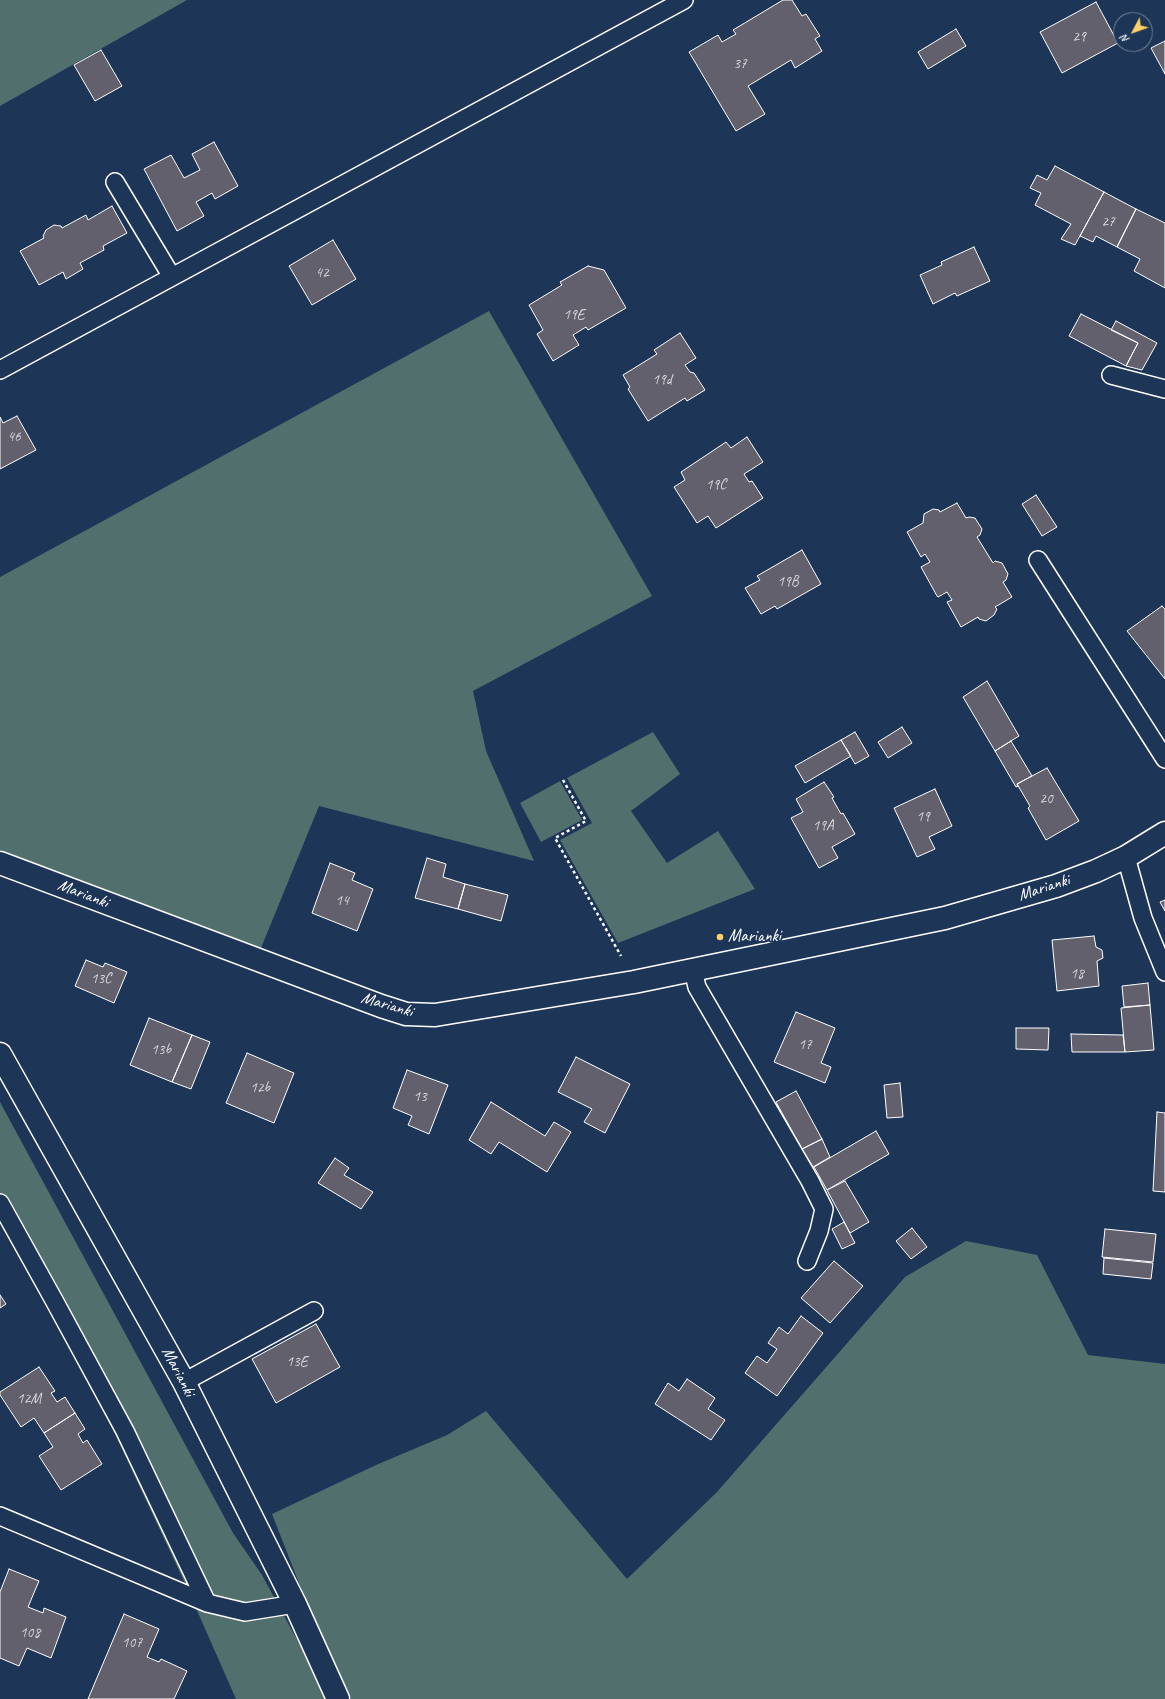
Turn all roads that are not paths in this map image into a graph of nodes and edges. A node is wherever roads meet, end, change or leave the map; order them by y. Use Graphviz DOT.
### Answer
graph roads {
  1 [pos="684,0"];
  2 [pos="115,182"];
  3 [pos="172,277"];
  4 [pos="0,370"];
  5 [pos="1111,375"];
  6 [pos="1165,388"];
  7 [pos="1038,560"];
  8 [pos="1165,759"];
  9 [pos="1165,833"];
  10 [pos="1126,857"];
  11 [pos="5,867"];
  12 [pos="693,970"];
  13 [pos="1165,972"];
  14 [pos="0,1054"];
  15 [pos="0,1203"];
  16 [pos="807,1261"];
  17 [pos="314,1312"];
  18 [pos="184,1382"];
  19 [pos="0,1516"];
  20 [pos="207,1603"];
  21 [pos="295,1604"];
  22 [pos="338,1699"];
  1 -- 3 [label="lane"];
  2 -- 3 [label="lane"];
  3 -- 4 [label="lane"];
  5 -- 6 [label="lane"];
  7 -- 8 [label="lane"];
  9 -- 10 [label="street, Marianki"];
  10 -- 12 [label="street, Marianki"];
  10 -- 13 [label="lane"];
  11 -- 12 [label="street, Marianki"];
  12 -- 16 [label="lane"];
  14 -- 18 [label="street, Marianki"];
  15 -- 20 [label="lane"];
  17 -- 18 [label="lane"];
  18 -- 21 [label="street, Marianki"];
  19 -- 20 [label="lane"];
  20 -- 21 [label="lane"];
  21 -- 22 [label="street, Marianki"];
}
